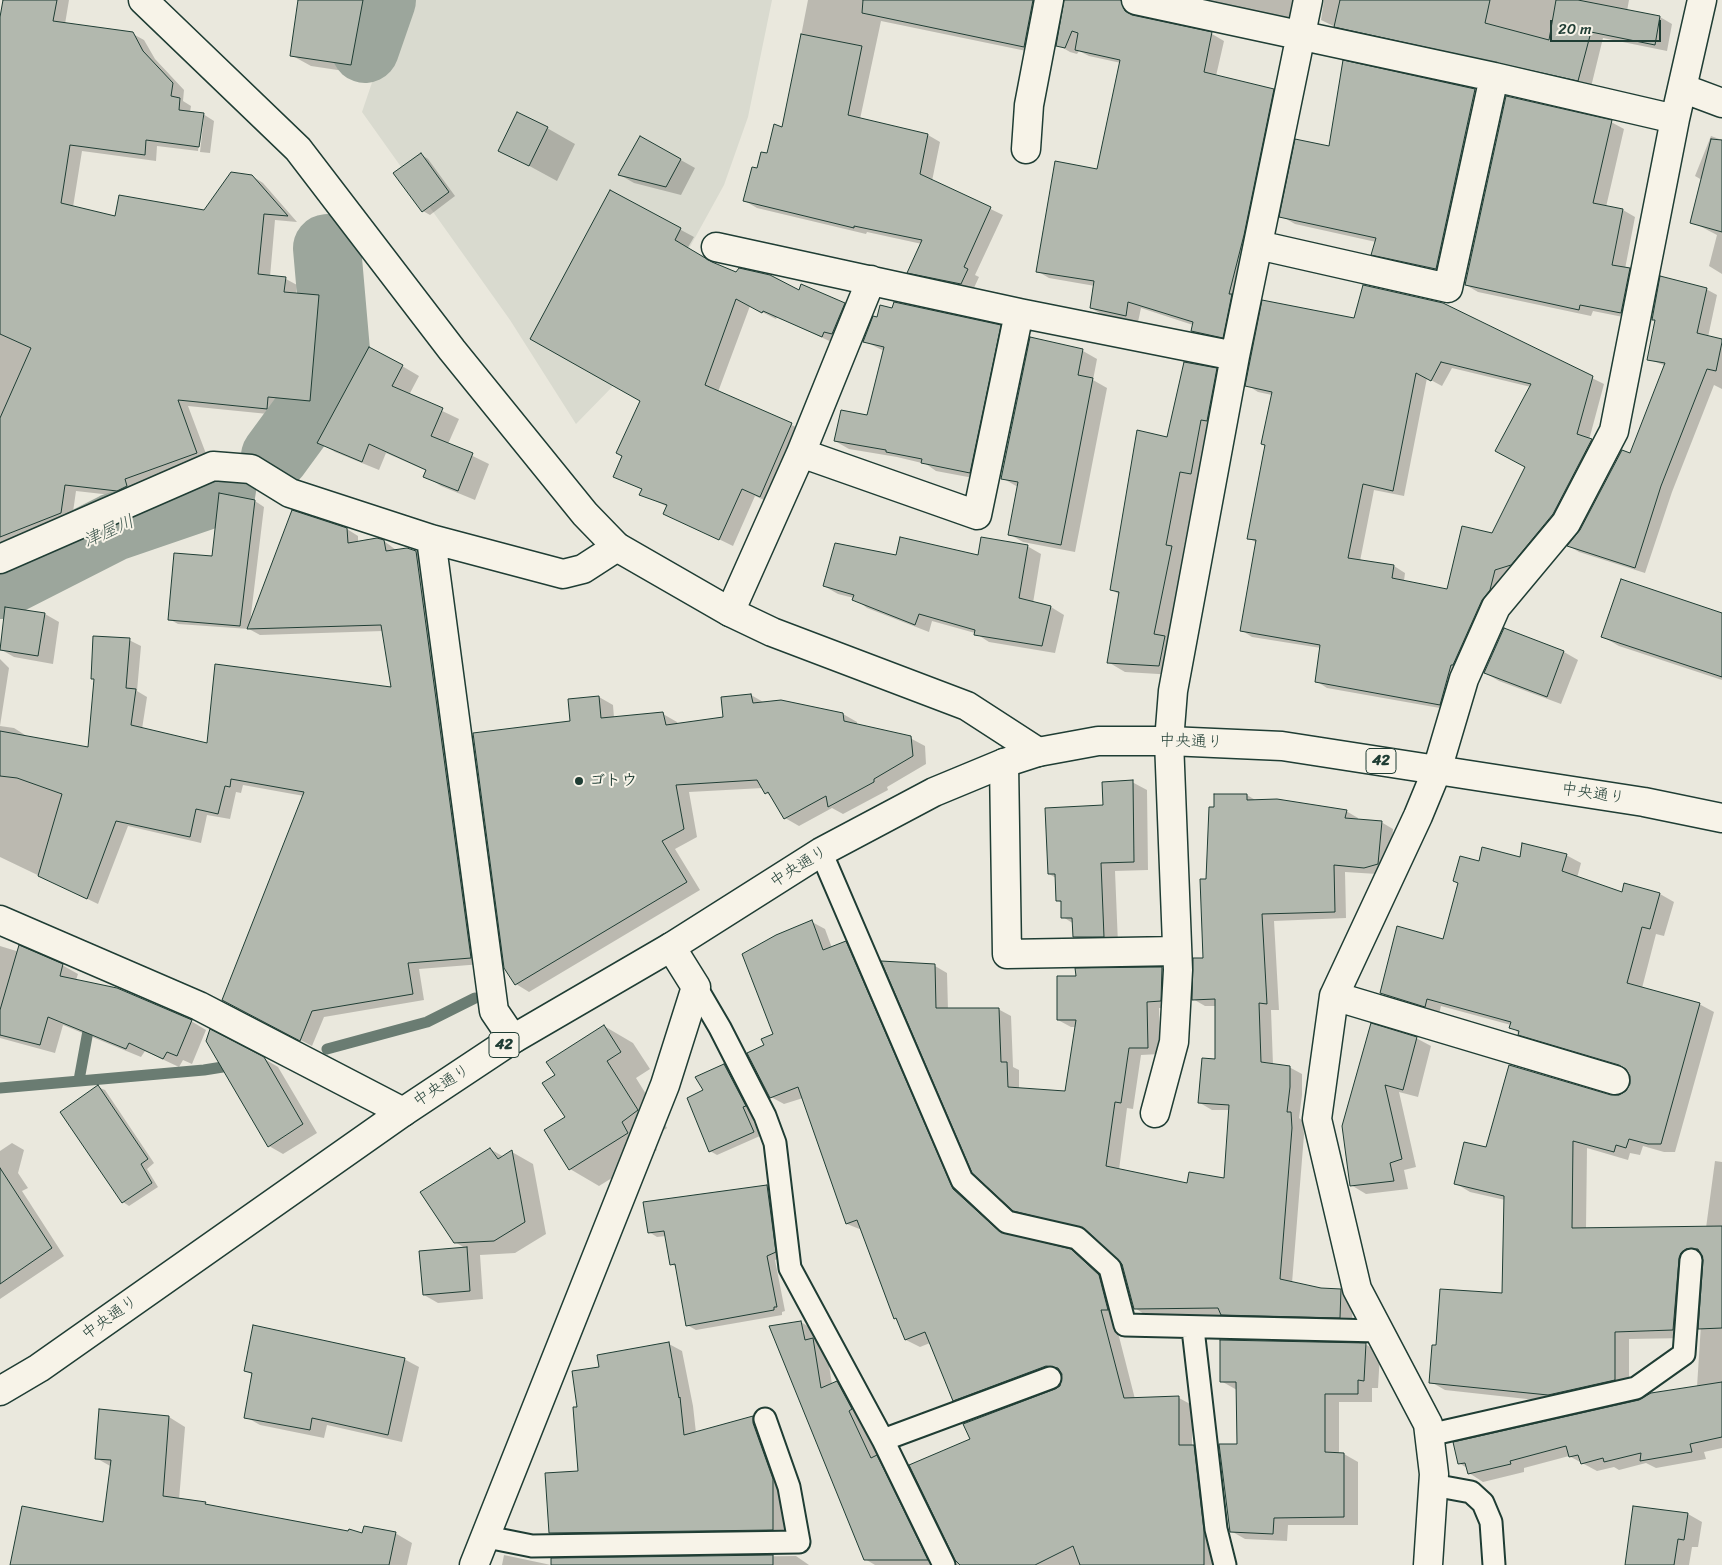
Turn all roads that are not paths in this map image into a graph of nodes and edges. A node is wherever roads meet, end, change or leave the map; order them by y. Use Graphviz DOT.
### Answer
graph roads {
  1 [pos="142,0"];
  2 [pos="1049,0"];
  3 [pos="1136,0"];
  4 [pos="1308,0"];
  5 [pos="1702,0"];
  6 [pos="1301,35"];
  7 [pos="1494,78"];
  8 [pos="1682,88"];
  9 [pos="1722,103"];
  10 [pos="1675,120"];
  11 [pos="1026,149"];
  12 [pos="1258,245"];
  13 [pos="716,247"];
  14 [pos="872,280"];
  15 [pos="1019,313"];
  16 [pos="1235,356"];
  17 [pos="801,452"];
  18 [pos="431,539"];
  19 [pos="617,547"];
  20 [pos="0,559"];
  21 [pos="730,612"];
  22 [pos="1169,740"];
  23 [pos="1038,752"];
  24 [pos="1004,763"];
  25 [pos="1437,770"];
  26 [pos="1722,818"];
  27 [pos="821,852"];
  28 [pos="0,920"];
  29 [pos="671,947"];
  30 [pos="1177,951"];
  31 [pos="696,987"];
  32 [pos="1334,996"];
  33 [pos="513,1039"];
  34 [pos="1615,1080"];
  35 [pos="403,1112"];
  36 [pos="1155,1113"];
  37 [pos="1691,1260"];
  38 [pos="1192,1329"];
  39 [pos="1379,1331"];
  40 [pos="1050,1378"];
  41 [pos="0,1391"];
  42 [pos="765,1419"];
  43 [pos="1429,1435"];
  44 [pos="883,1440"];
  45 [pos="1433,1485"];
  46 [pos="486,1537"];
  47 [pos="474,1565"];
  48 [pos="944,1565"];
  49 [pos="1225,1565"];
  50 [pos="1428,1565"];
  51 [pos="1494,1565"];
  1 -- 19 [label="main road"];
  2 -- 11 [label="main road"];
  3 -- 6 [label="main road"];
  4 -- 6 [label="main road"];
  5 -- 8 [label="main road"];
  6 -- 7 [label="main road"];
  6 -- 12 [label="main road"];
  7 -- 10 [label="main road"];
  7 -- 12 [label="main road"];
  8 -- 9 [label="main road"];
  8 -- 10 [label="main road"];
  10 -- 25 [label="main road"];
  12 -- 16 [label="main road"];
  13 -- 14 [label="main road"];
  14 -- 15 [label="main road"];
  14 -- 17 [label="main road"];
  15 -- 16 [label="main road"];
  15 -- 17 [label="main road"];
  16 -- 22 [label="main road"];
  17 -- 21 [label="main road"];
  18 -- 19 [label="main road"];
  18 -- 20 [label="main road"];
  18 -- 33 [label="main road"];
  19 -- 21 [label="main road"];
  21 -- 23 [label="main road"];
  22 -- 23 [label="main road, 中央通り / 42"];
  22 -- 25 [label="main road, 中央通り / 42"];
  22 -- 30 [label="main road"];
  23 -- 24 [label="main road, 中央通り / 42"];
  24 -- 27 [label="main road, 中央通り / 42"];
  24 -- 30 [label="main road"];
  25 -- 26 [label="main road, 中央通り / 42"];
  25 -- 32 [label="main road"];
  27 -- 29 [label="main road, 中央通り / 42"];
  27 -- 38 [label="lane"];
  28 -- 35 [label="main road"];
  29 -- 31 [label="main road"];
  29 -- 33 [label="main road, 中央通り / 42"];
  30 -- 36 [label="main road"];
  31 -- 44 [label="lane"];
  31 -- 46 [label="main road"];
  32 -- 34 [label="main road"];
  32 -- 39 [label="main road"];
  33 -- 35 [label="main road, 中央通り / 42"];
  35 -- 41 [label="main road, 中央通り / 42"];
  37 -- 43 [label="lane"];
  38 -- 39 [label="lane"];
  38 -- 49 [label="lane"];
  39 -- 43 [label="main road"];
  40 -- 44 [label="lane"];
  42 -- 46 [label="lane"];
  43 -- 45 [label="main road"];
  44 -- 48 [label="lane"];
  45 -- 50 [label="main road"];
  45 -- 51 [label="lane"];
  46 -- 47 [label="main road"];
}
